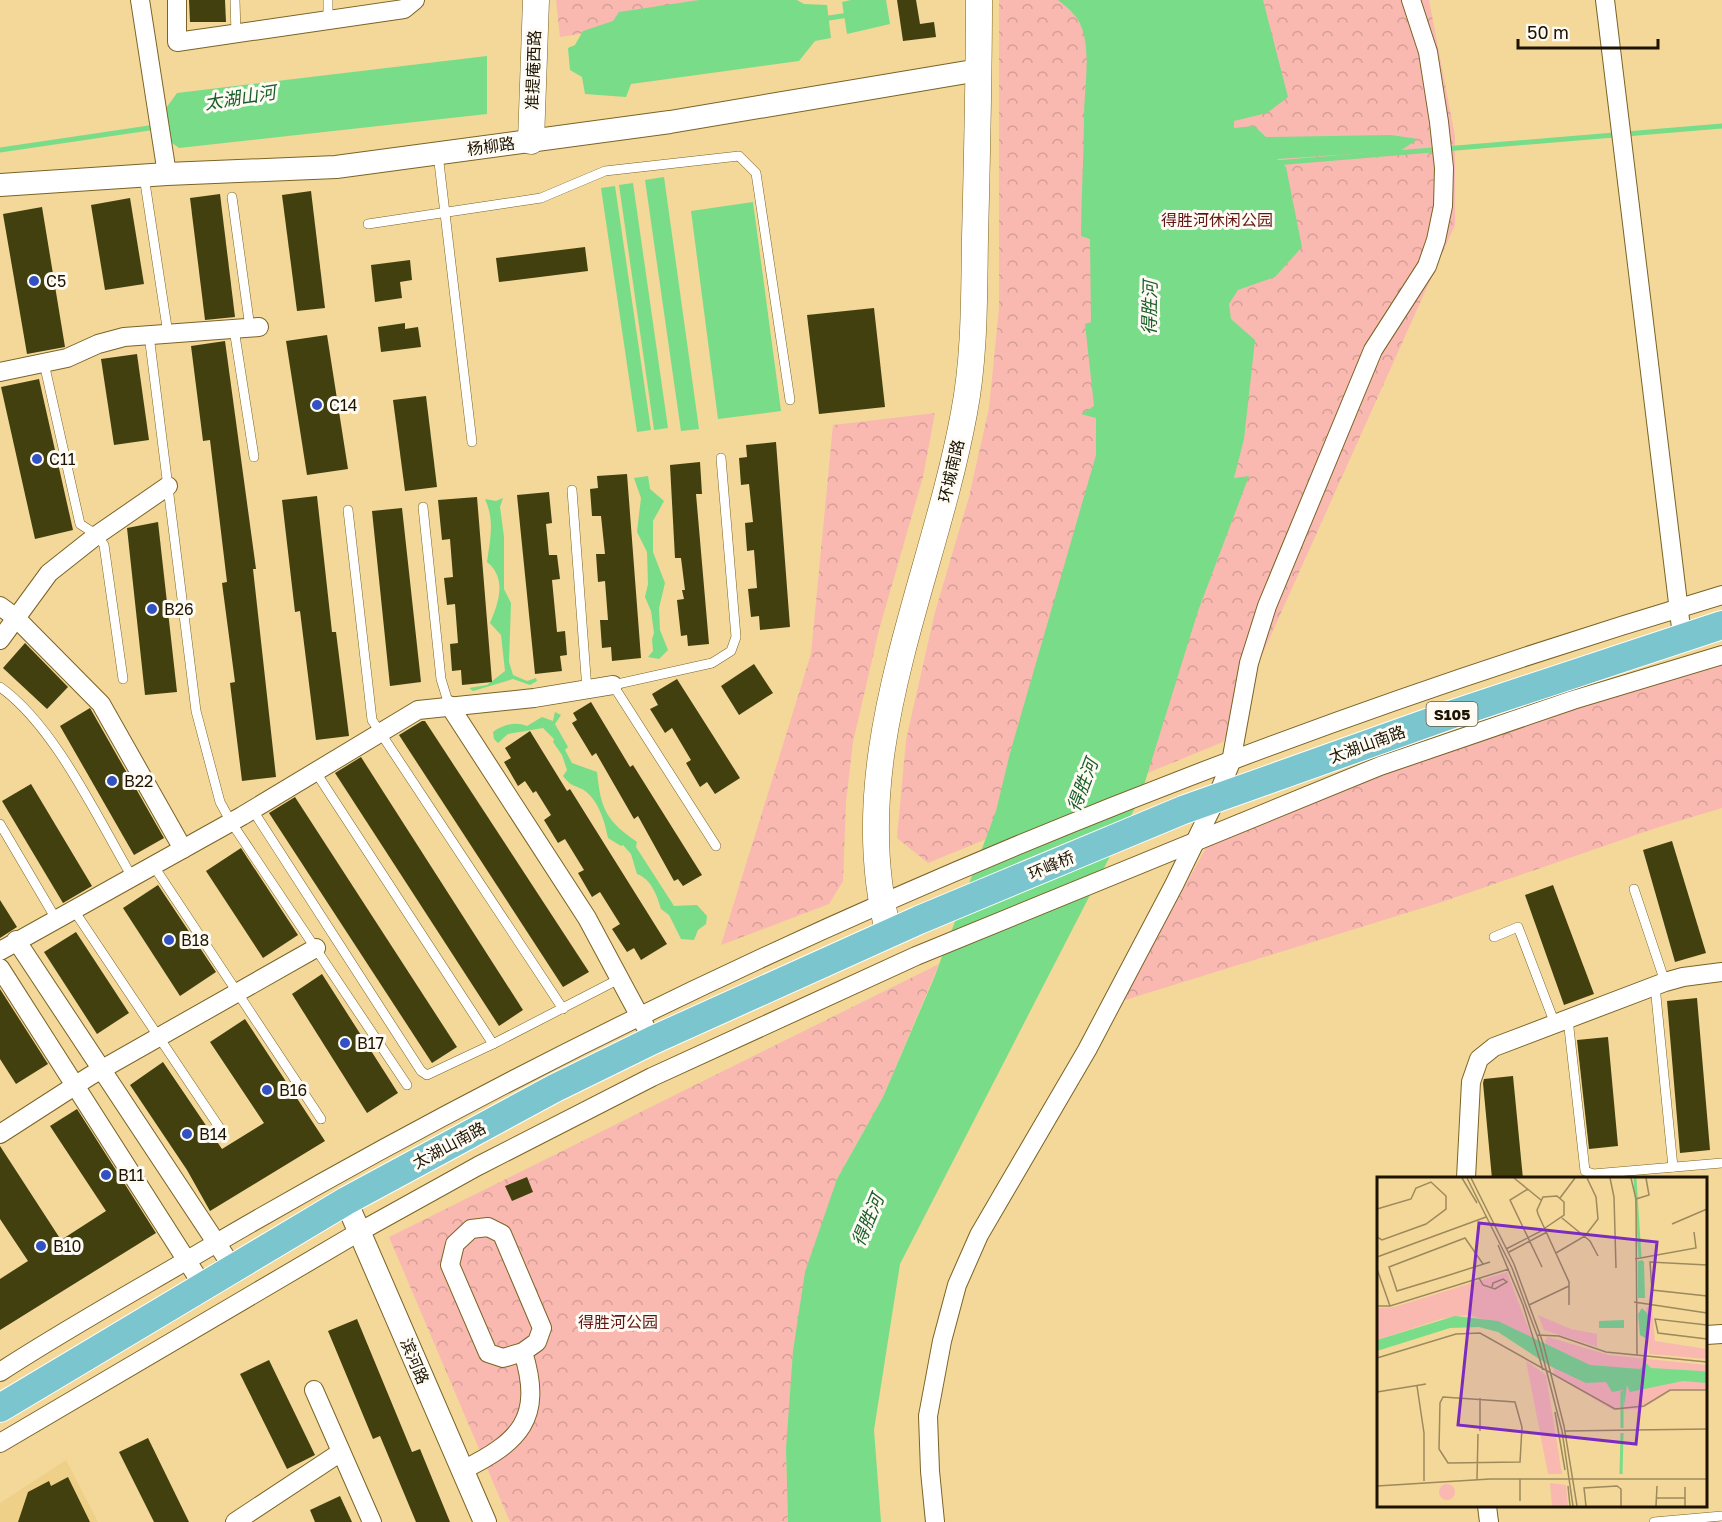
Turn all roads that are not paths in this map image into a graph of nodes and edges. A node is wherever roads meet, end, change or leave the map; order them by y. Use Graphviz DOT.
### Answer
graph roads {
  1 [pos="140,0"];
  2 [pos="177,0"];
  3 [pos="235,0"];
  4 [pos="328,0"];
  5 [pos="415,0"];
  6 [pos="536,0"];
  7 [pos="979,0"];
  8 [pos="1411,0"];
  9 [pos="1605,0"];
  10 [pos="328,20"];
  11 [pos="236,34"];
  12 [pos="979,70"];
  13 [pos="531,141"];
  14 [pos="438,154"];
  15 [pos="167,174"];
  16 [pos="144,176"];
  17 [pos="0,185"];
  18 [pos="232,197"];
  19 [pos="445,213"];
  20 [pos="368,224"];
  21 [pos="248,328"];
  22 [pos="168,334"];
  23 [pos="149,335"];
  24 [pos="44,363"];
  25 [pos="0,372"];
  26 [pos="790,400"];
  27 [pos="471,442"];
  28 [pos="254,457"];
  29 [pos="721,458"];
  30 [pos="168,486"];
  31 [pos="572,490"];
  32 [pos="423,507"];
  33 [pos="348,510"];
  34 [pos="97,535"];
  35 [pos="1722,595"];
  36 [pos="0,606"];
  37 [pos="15,617"];
  38 [pos="1722,625"];
  39 [pos="1682,636"];
  40 [pos="0,640"];
  41 [pos="1722,654"];
  42 [pos="123,679"];
  43 [pos="613,686"];
  44 [pos="0,687"];
  45 [pos="587,690"];
  46 [pos="449,705"];
  47 [pos="381,732"];
  48 [pos="1231,762"];
  49 [pos="315,771"];
  50 [pos="1217,797"];
  51 [pos="252,809"];
  52 [pos="1183,810"];
  53 [pos="231,822"];
  54 [pos="0,824"];
  55 [pos="1196,841"];
  56 [pos="716,846"];
  57 [pos="183,849"];
  58 [pos="153,865"];
  59 [pos="132,876"];
  60 [pos="1634,889"];
  61 [pos="881,905"];
  62 [pos="73,909"];
  63 [pos="56,919"];
  64 [pos="919,920"];
  65 [pos="889,934"];
  66 [pos="1494,937"];
  67 [pos="16,940"];
  68 [pos="316,948"];
  69 [pos="0,951"];
  70 [pos="0,968"];
  71 [pos="1722,972"];
  72 [pos="619,980"];
  73 [pos="1660,984"];
  74 [pos="237,993"];
  75 [pos="562,1009"];
  76 [pos="1561,1021"];
  77 [pos="646,1028"];
  78 [pos="159,1037"];
  79 [pos="493,1044"];
  80 [pos="102,1070"];
  81 [pos="407,1085"];
  82 [pos="75,1086"];
  83 [pos="321,1119"];
  84 [pos="219,1127"];
  85 [pos="0,1134"];
  86 [pos="1722,1163"];
  87 [pos="1673,1167"];
  88 [pos="1662,1168"];
  89 [pos="1466,1177"];
  90 [pos="1663,1177"];
  91 [pos="346,1201"];
  92 [pos="359,1232"];
  93 [pos="217,1243"];
  94 [pos="187,1261"];
  95 [pos="233,1268"];
  96 [pos="203,1286"];
  97 [pos="1722,1334"];
  98 [pos="1707,1335"];
  99 [pos="523,1352"];
  100 [pos="0,1372"];
  101 [pos="314,1390"];
  102 [pos="0,1408"];
  103 [pos="0,1443"];
  104 [pos="341,1452"];
  105 [pos="463,1470"];
  106 [pos="1487,1507"];
  107 [pos="1722,1516"];
  108 [pos="1697,1520"];
  109 [pos="235,1522"];
  110 [pos="372,1522"];
  111 [pos="485,1522"];
  112 [pos="935,1522"];
  113 [pos="1489,1522"];
  114 [pos="1654,1522"];
  1 -- 15 [label="street"];
  2 -- 11 [label="street"];
  3 -- 11 [label="lane"];
  4 -- 10 [label="lane"];
  5 -- 10 [label="street"];
  6 -- 13 [label="main road, 准提庵西路"];
  7 -- 12 [label="main road, 环城南路"];
  8 -- 48 [label="street"];
  9 -- 39 [label="street"];
  10 -- 11 [label="street"];
  12 -- 13 [label="street, 杨柳路"];
  12 -- 61 [label="main road, 环城南路"];
  13 -- 14 [label="street, 杨柳路"];
  14 -- 15 [label="street, 杨柳路"];
  14 -- 19 [label="lane"];
  15 -- 16 [label="street, 杨柳路"];
  16 -- 17 [label="street, 杨柳路"];
  16 -- 22 [label="lane"];
  18 -- 21 [label="lane"];
  19 -- 20 [label="lane"];
  19 -- 26 [label="lane"];
  19 -- 27 [label="lane"];
  21 -- 22 [label="street"];
  21 -- 28 [label="lane"];
  22 -- 23 [label="street"];
  23 -- 24 [label="street"];
  23 -- 30 [label="lane"];
  24 -- 25 [label="street"];
  24 -- 34 [label="lane"];
  29 -- 43 [label="lane"];
  30 -- 34 [label="street"];
  30 -- 53 [label="lane"];
  31 -- 45 [label="lane"];
  32 -- 46 [label="lane"];
  33 -- 47 [label="lane"];
  34 -- 37 [label="street"];
  34 -- 42 [label="lane"];
  35 -- 48 [label="street"];
  36 -- 37 [label="street"];
  37 -- 40 [label="street"];
  37 -- 57 [label="street"];
  38 -- 39 [label="main road, 太湖山南路 / S105"];
  39 -- 50 [label="main road, 太湖山南路 / S105"];
  41 -- 55 [label="street"];
  43 -- 45 [label="street"];
  43 -- 56 [label="lane"];
  44 -- 59 [label="lane"];
  45 -- 46 [label="street"];
  46 -- 47 [label="street"];
  46 -- 72 [label="street"];
  47 -- 49 [label="street"];
  47 -- 75 [label="lane"];
  48 -- 50 [label="street"];
  48 -- 61 [label="street"];
  49 -- 51 [label="street"];
  49 -- 79 [label="lane"];
  50 -- 52 [label="main road, 太湖山南路 / S105"];
  50 -- 55 [label="street"];
  51 -- 53 [label="street"];
  51 -- 79 [label="lane"];
  52 -- 64 [label="main road, 环峰桥 / S105"];
  53 -- 57 [label="street"];
  53 -- 68 [label="lane"];
  54 -- 63 [label="lane"];
  55 -- 92 [label="street"];
  55 -- 112 [label="street"];
  57 -- 58 [label="street"];
  58 -- 59 [label="street"];
  58 -- 74 [label="lane"];
  59 -- 62 [label="street"];
  60 -- 73 [label="lane"];
  61 -- 65 [label="main road, 环城南路"];
  61 -- 77 [label="street"];
  62 -- 63 [label="street"];
  62 -- 78 [label="lane"];
  63 -- 67 [label="street"];
  64 -- 65 [label="main road, 太湖山南路 / S105"];
  65 -- 77 [label="main road, 太湖山南路"];
  66 -- 76 [label="lane"];
  67 -- 69 [label="street"];
  67 -- 80 [label="street"];
  68 -- 74 [label="street"];
  68 -- 81 [label="lane"];
  70 -- 82 [label="street"];
  71 -- 73 [label="street"];
  72 -- 75 [label="lane"];
  72 -- 77 [label="street"];
  73 -- 76 [label="street"];
  73 -- 87 [label="lane"];
  74 -- 78 [label="street"];
  74 -- 83 [label="lane"];
  75 -- 79 [label="lane"];
  76 -- 88 [label="lane"];
  76 -- 89 [label="street"];
  77 -- 91 [label="main road, 太湖山南路"];
  77 -- 93 [label="street"];
  78 -- 80 [label="street"];
  78 -- 84 [label="lane"];
  80 -- 82 [label="street"];
  80 -- 93 [label="street"];
  82 -- 85 [label="street"];
  82 -- 94 [label="street"];
  86 -- 87 [label="lane"];
  87 -- 88 [label="lane"];
  88 -- 90 [label="lane"];
  91 -- 92 [label="street, 滨河路"];
  91 -- 95 [label="main road, 太湖山南路"];
  92 -- 103 [label="street"];
  92 -- 105 [label="street, 滨河路"];
  93 -- 94 [label="street"];
  93 -- 95 [label="street"];
  94 -- 96 [label="street"];
  94 -- 100 [label="street"];
  95 -- 96 [label="main road, 太湖山南路"];
  96 -- 102 [label="main road, 太湖山南路"];
  97 -- 98 [label="street"];
  99 -- 99 [label="street"];
  99 -- 105 [label="street"];
  101 -- 104 [label="street"];
  104 -- 109 [label="street"];
  104 -- 110 [label="street"];
  105 -- 111 [label="street, 滨河路"];
  106 -- 113 [label="street"];
  107 -- 108 [label="lane"];
  108 -- 114 [label="lane"];
}
